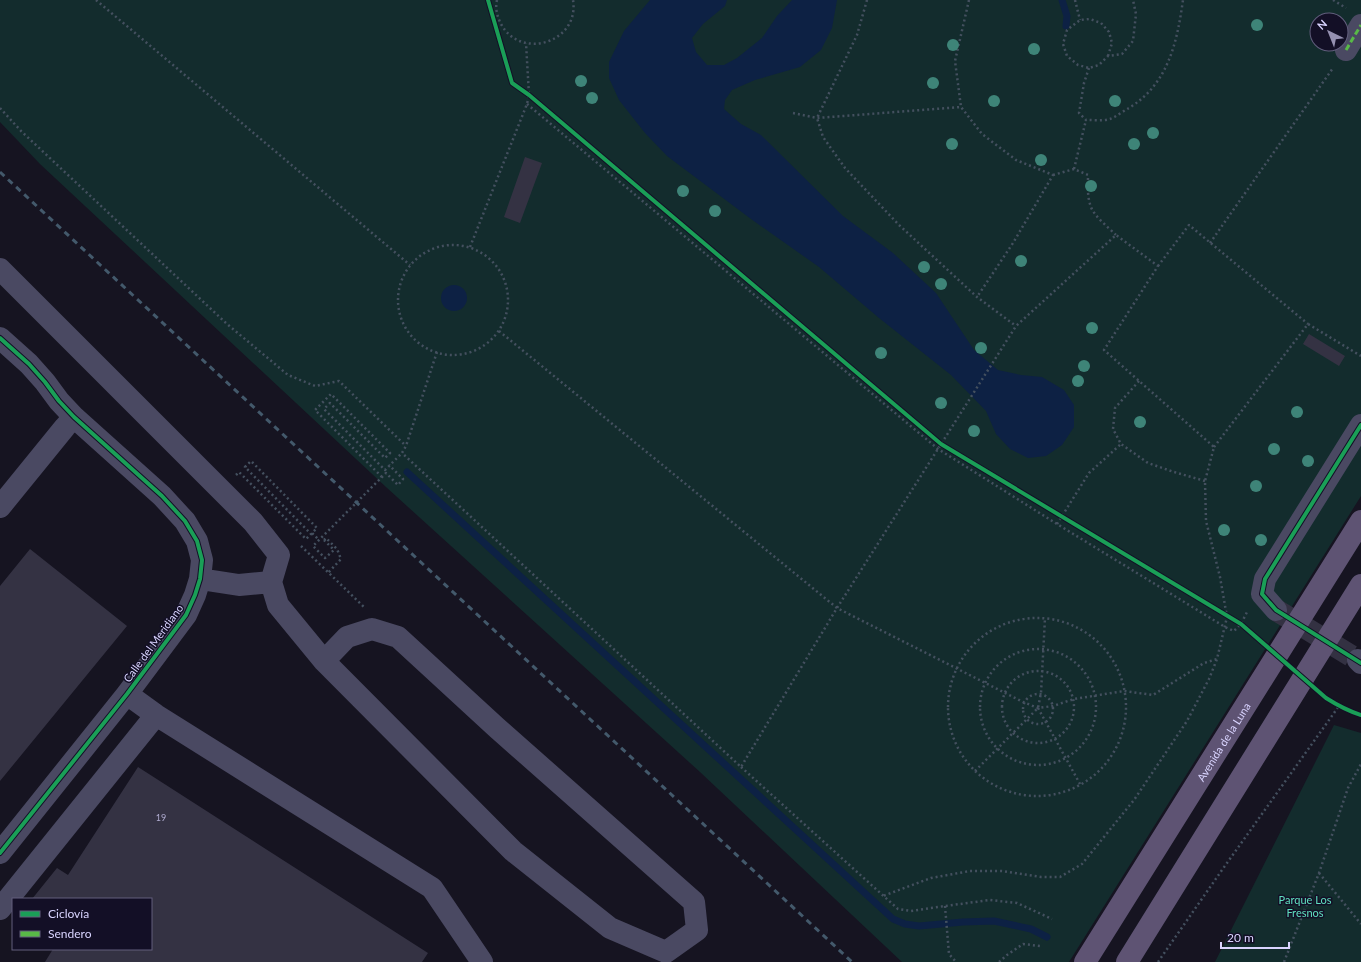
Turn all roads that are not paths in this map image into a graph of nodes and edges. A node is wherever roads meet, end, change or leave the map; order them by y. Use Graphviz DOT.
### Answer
graph roads {
  1 [pos="1361,25"];
  2 [pos="1349,45"];
  3 [pos="0,269"];
  4 [pos="0,338"];
  5 [pos="74,418"];
  6 [pos="1361,425"];
  7 [pos="0,507"];
  8 [pos="1361,521"];
  9 [pos="200,579"];
  10 [pos="271,582"];
  11 [pos="1361,585"];
  12 [pos="1276,610"];
  13 [pos="324,661"];
  14 [pos="127,694"];
  15 [pos="156,714"];
  16 [pos="0,853"];
  17 [pos="0,909"];
  18 [pos="482,962"];
  19 [pos="1085,962"];
  20 [pos="1127,962"];
  1 -- 2 [label="street"];
  3 -- 10 [label="street"];
  4 -- 5 [label="street, Calle del Meridiano"];
  5 -- 7 [label="street"];
  5 -- 9 [label="street, Calle del Meridiano"];
  6 -- 12 [label="street"];
  8 -- 19 [label="main road, Avenida de la Luna"];
  9 -- 10 [label="street"];
  9 -- 14 [label="street, Calle del Meridiano"];
  10 -- 13 [label="street"];
  11 -- 20 [label="main road"];
  13 -- 13 [label="street"];
  14 -- 15 [label="street"];
  14 -- 16 [label="street, Calle del Meridiano"];
  15 -- 17 [label="street"];
  15 -- 18 [label="street"];
}
